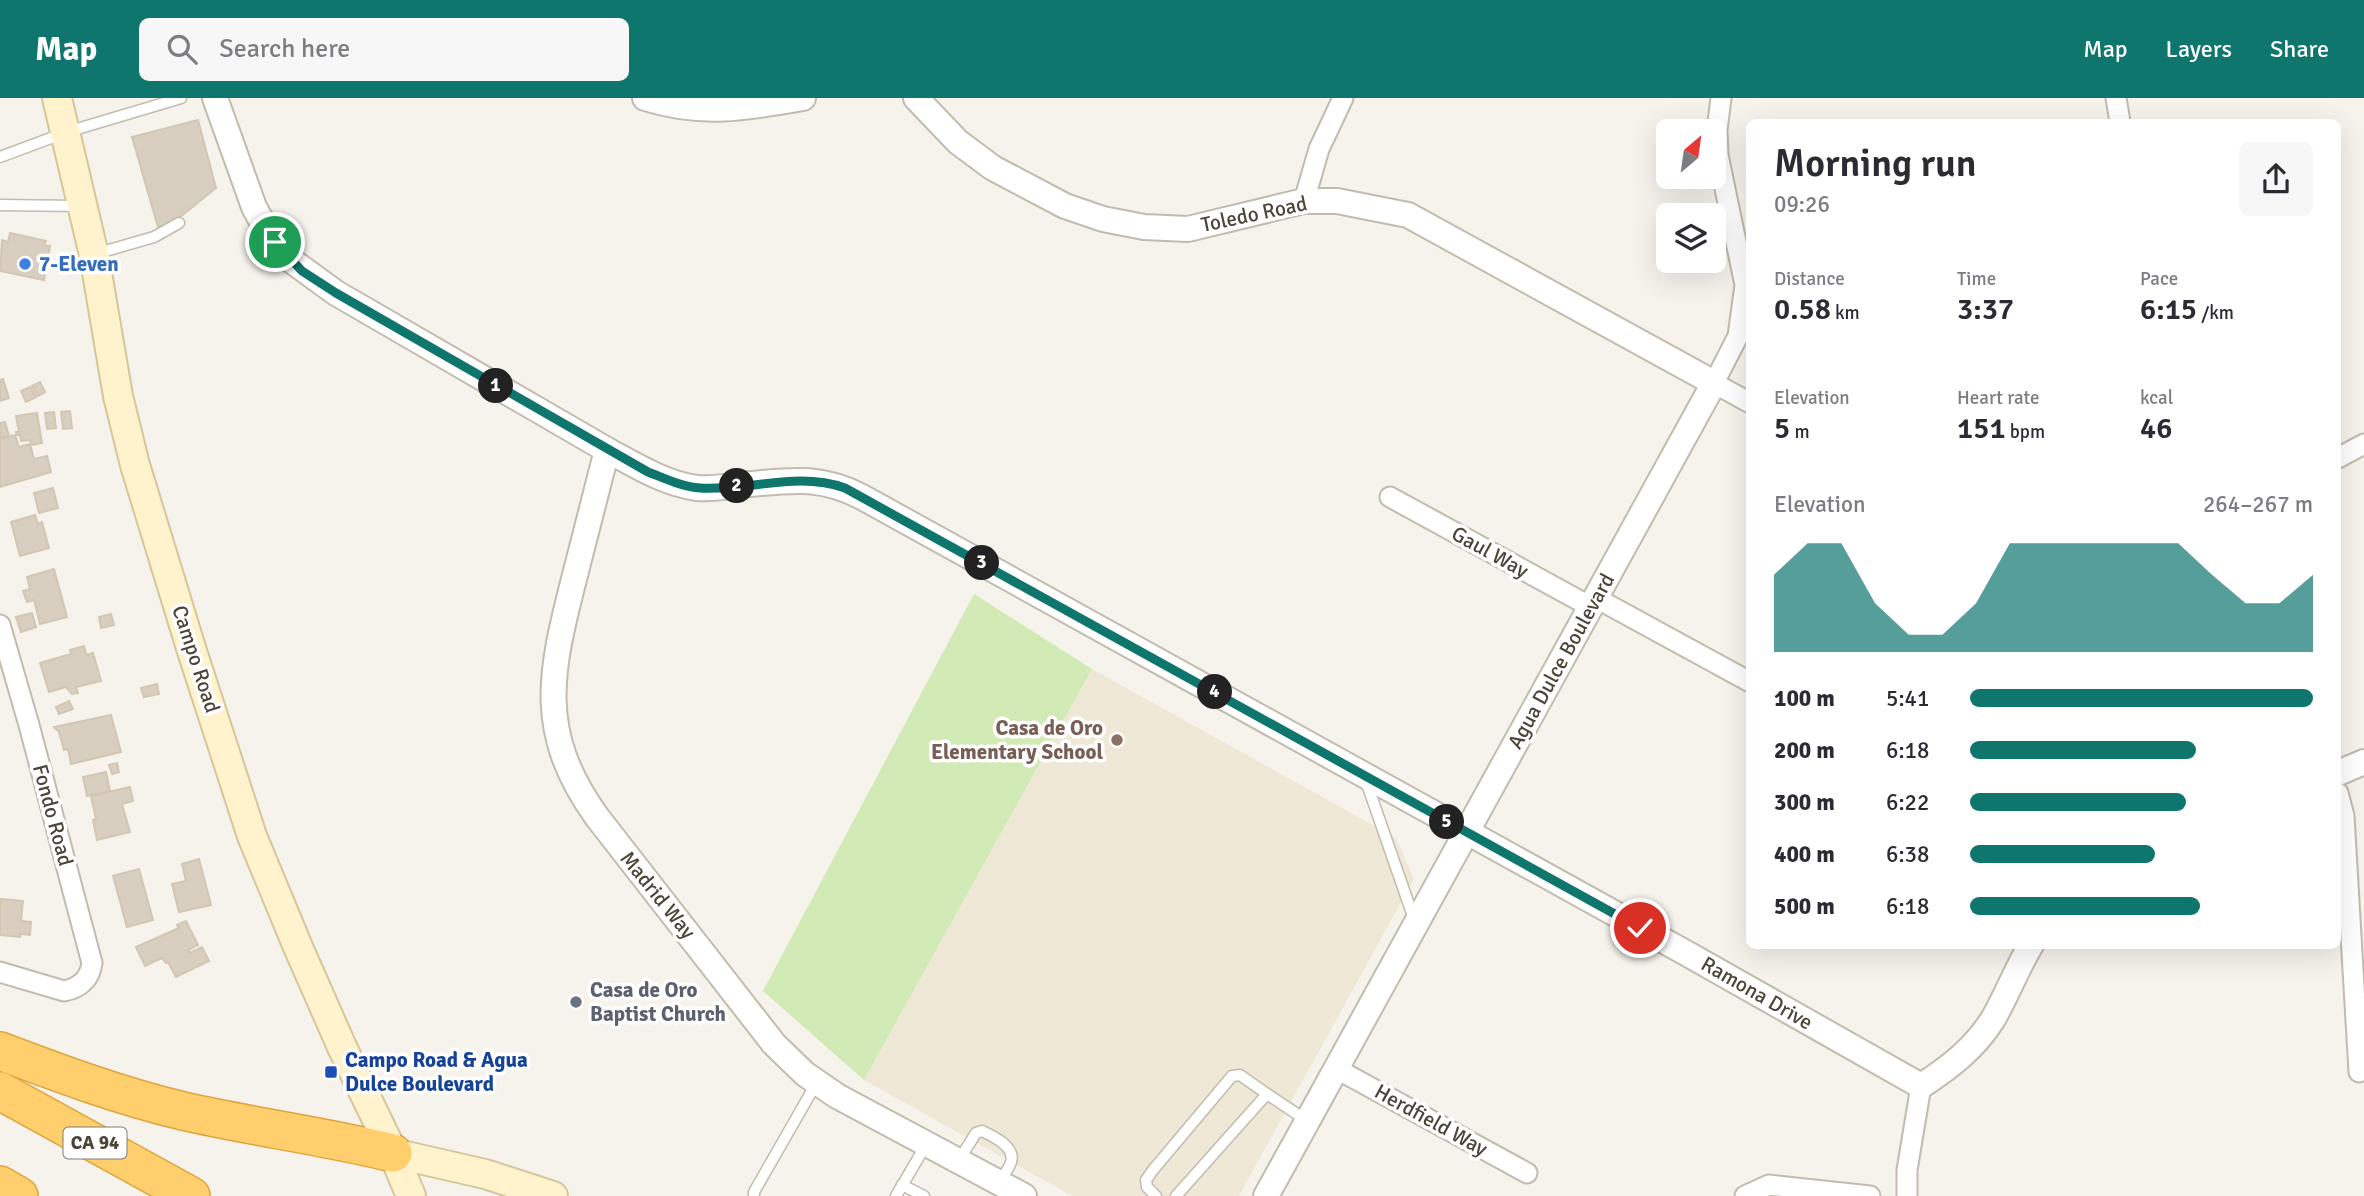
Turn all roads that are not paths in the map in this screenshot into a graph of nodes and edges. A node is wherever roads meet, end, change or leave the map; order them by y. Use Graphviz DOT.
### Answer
graph roads {
  1 [pos="181,98"];
  2 [pos="215,98"];
  3 [pos="645,98"];
  4 [pos="803,98"];
  5 [pos="916,98"];
  6 [pos="1343,98"];
  7 [pos="1721,98"];
  8 [pos="2116,98"];
  9 [pos="58,110"];
  10 [pos="2120,119"];
  11 [pos="0,156"];
  12 [pos="1304,201"];
  13 [pos="0,205"];
  14 [pos="84,206"];
  15 [pos="179,223"];
  16 [pos="94,255"];
  17 [pos="1714,383"];
  18 [pos="1746,401"];
  19 [pos="2364,444"];
  20 [pos="607,450"];
  21 [pos="2341,456"];
  22 [pos="1390,497"];
  23 [pos="1593,603"];
  24 [pos="0,625"];
  25 [pos="1746,680"];
  26 [pos="2364,762"];
  27 [pos="2341,773"];
  28 [pos="1363,774"];
  29 [pos="2341,804"];
  30 [pos="1467,832"];
  31 [pos="1415,923"];
  32 [pos="2029,949"];
  33 [pos="0,972"];
  34 [pos="0,1051"];
  35 [pos="1335,1068"];
  36 [pos="2360,1072"];
  37 [pos="817,1082"];
  38 [pos="1921,1086"];
  39 [pos="0,1091"];
  40 [pos="1267,1094"];
  41 [pos="1306,1120"];
  42 [pos="927,1142"];
  43 [pos="393,1153"];
  44 [pos="959,1160"];
  45 [pos="1527,1173"];
  46 [pos="998,1182"];
  47 [pos="0,1185"];
  48 [pos="902,1185"];
  49 [pos="19,1196"];
  50 [pos="191,1196"];
  51 [pos="411,1196"];
  52 [pos="553,1196"];
  53 [pos="754,1196"];
  54 [pos="896,1196"];
  55 [pos="924,1196"];
  56 [pos="1024,1196"];
  57 [pos="1156,1196"];
  58 [pos="1176,1196"];
  59 [pos="1266,1196"];
  60 [pos="1745,1196"];
  61 [pos="1870,1196"];
  62 [pos="1907,1196"];
  1 -- 9 [label="lane"];
  2 -- 20 [label="street, Ramona Drive"];
  3 -- 4 [label="street"];
  5 -- 12 [label="street, Toledo Road"];
  6 -- 12 [label="street"];
  7 -- 17 [label="street, Agua Dulce Boulevard"];
  8 -- 10 [label="street"];
  9 -- 11 [label="lane"];
  9 -- 14 [label="main road, Campo Road"];
  12 -- 17 [label="street, Toledo Road"];
  13 -- 14 [label="lane"];
  14 -- 16 [label="main road, Campo Road"];
  15 -- 16 [label="lane"];
  16 -- 43 [label="main road, Campo Road"];
  17 -- 18 [label="street, Toledo Road"];
  17 -- 23 [label="street, Agua Dulce Boulevard"];
  19 -- 21 [label="street"];
  20 -- 28 [label="street, Ramona Drive"];
  20 -- 37 [label="street, Madrid Way"];
  22 -- 23 [label="street, Gaul Way"];
  23 -- 25 [label="street, Gaul Way"];
  23 -- 30 [label="street, Agua Dulce Boulevard"];
  24 -- 33 [label="street, Fondo Road"];
  26 -- 27 [label="street"];
  28 -- 30 [label="street, Ramona Drive"];
  28 -- 31 [label="lane"];
  29 -- 36 [label="street"];
  30 -- 31 [label="street, Agua Dulce Boulevard"];
  30 -- 38 [label="street, Ramona Drive"];
  31 -- 35 [label="street, Agua Dulce Boulevard"];
  32 -- 38 [label="street"];
  34 -- 43 [label="highway"];
  35 -- 41 [label="street, Agua Dulce Boulevard"];
  35 -- 45 [label="street, Herdfield Way"];
  37 -- 42 [label="street, Madrid Way"];
  37 -- 53 [label="lane"];
  38 -- 62 [label="street"];
  39 -- 50 [label="highway, CA 94"];
  40 -- 41 [label="lane"];
  40 -- 57 [label="lane"];
  40 -- 58 [label="lane"];
  41 -- 59 [label="street, Agua Dulce Boulevard"];
  42 -- 44 [label="street, Madrid Way"];
  42 -- 48 [label="lane"];
  43 -- 51 [label="main road, Campo Road"];
  43 -- 52 [label="main road"];
  44 -- 46 [label="street, Madrid Way"];
  44 -- 46 [label="lane"];
  46 -- 56 [label="street, Madrid Way"];
  47 -- 49 [label="highway"];
  48 -- 54 [label="lane"];
  48 -- 55 [label="lane"];
  60 -- 61 [label="street"];
}
